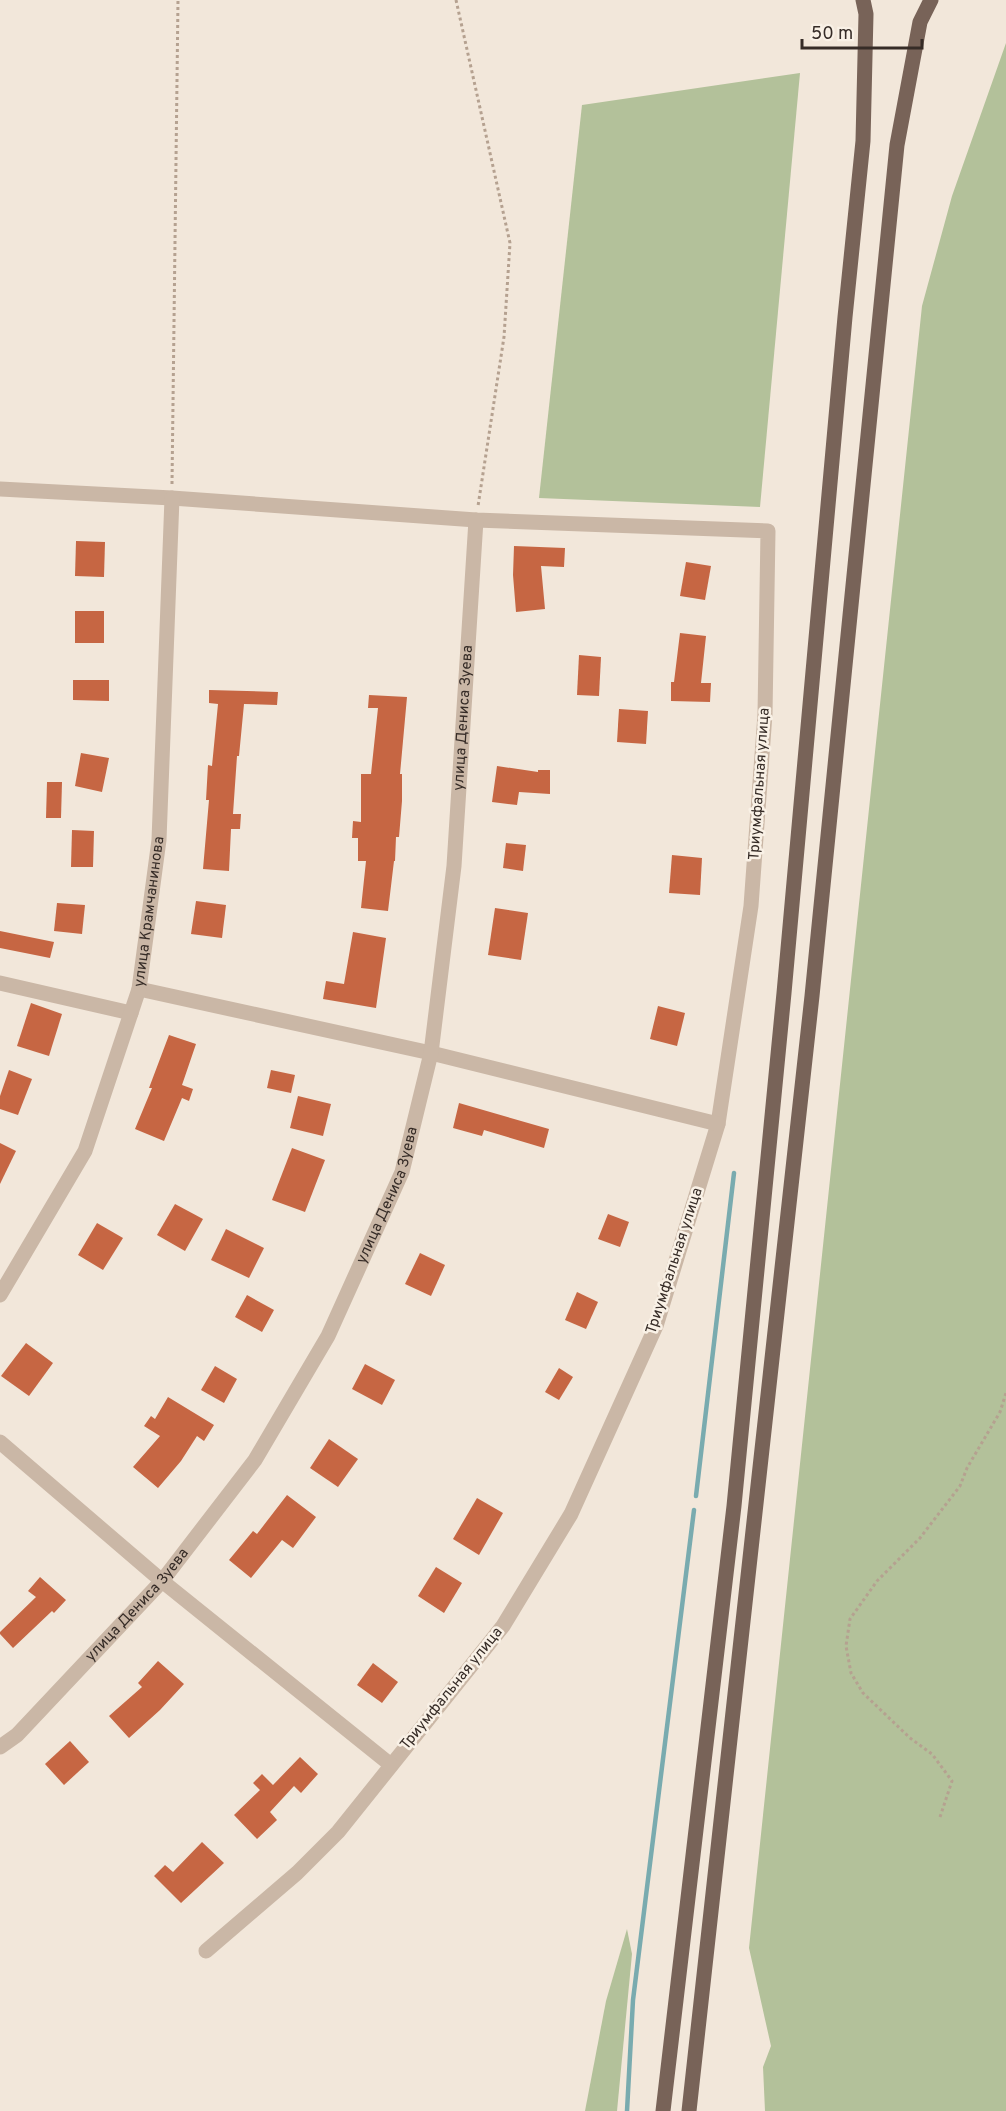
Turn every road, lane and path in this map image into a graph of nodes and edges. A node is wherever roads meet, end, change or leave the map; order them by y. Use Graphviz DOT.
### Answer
graph roads {
  1 [pos="178,0"];
  2 [pos="456,0"];
  3 [pos="863,0"];
  4 [pos="932,0"];
  5 [pos="0,489"];
  6 [pos="172,498"];
  7 [pos="476,520"];
  8 [pos="0,983"];
  9 [pos="139,989"];
  10 [pos="131,1013"];
  11 [pos="431,1053"];
  12 [pos="718,1124"];
  13 [pos="0,1295"];
  14 [pos="1006,1393"];
  15 [pos="0,1442"];
  16 [pos="162,1581"];
  17 [pos="0,1748"];
  18 [pos="392,1766"];
  19 [pos="940,1818"];
  20 [pos="206,1952"];
  21 [pos="663,2111"];
  22 [pos="689,2111"];
  1 -- 6 [label="path"];
  2 -- 7 [label="path"];
  3 -- 21 [label="main road"];
  4 -- 22 [label="main road"];
  5 -- 6 [label="street"];
  6 -- 7 [label="street"];
  6 -- 9 [label="street, улица Крамчанинова"];
  7 -- 11 [label="street, улица Дениса Зуева"];
  7 -- 12 [label="street, Триумфальная улица"];
  8 -- 10 [label="street"];
  9 -- 10 [label="street, улица Крамчанинова"];
  9 -- 11 [label="street"];
  10 -- 13 [label="street, улица Крамчанинова"];
  11 -- 12 [label="street"];
  11 -- 16 [label="street, улица Дениса Зуева"];
  12 -- 18 [label="street, Триумфальная улица"];
  14 -- 19 [label="path"];
  15 -- 16 [label="street"];
  16 -- 17 [label="street, улица Дениса Зуева"];
  16 -- 18 [label="street"];
  18 -- 20 [label="street, Триумфальная улица"];
}
